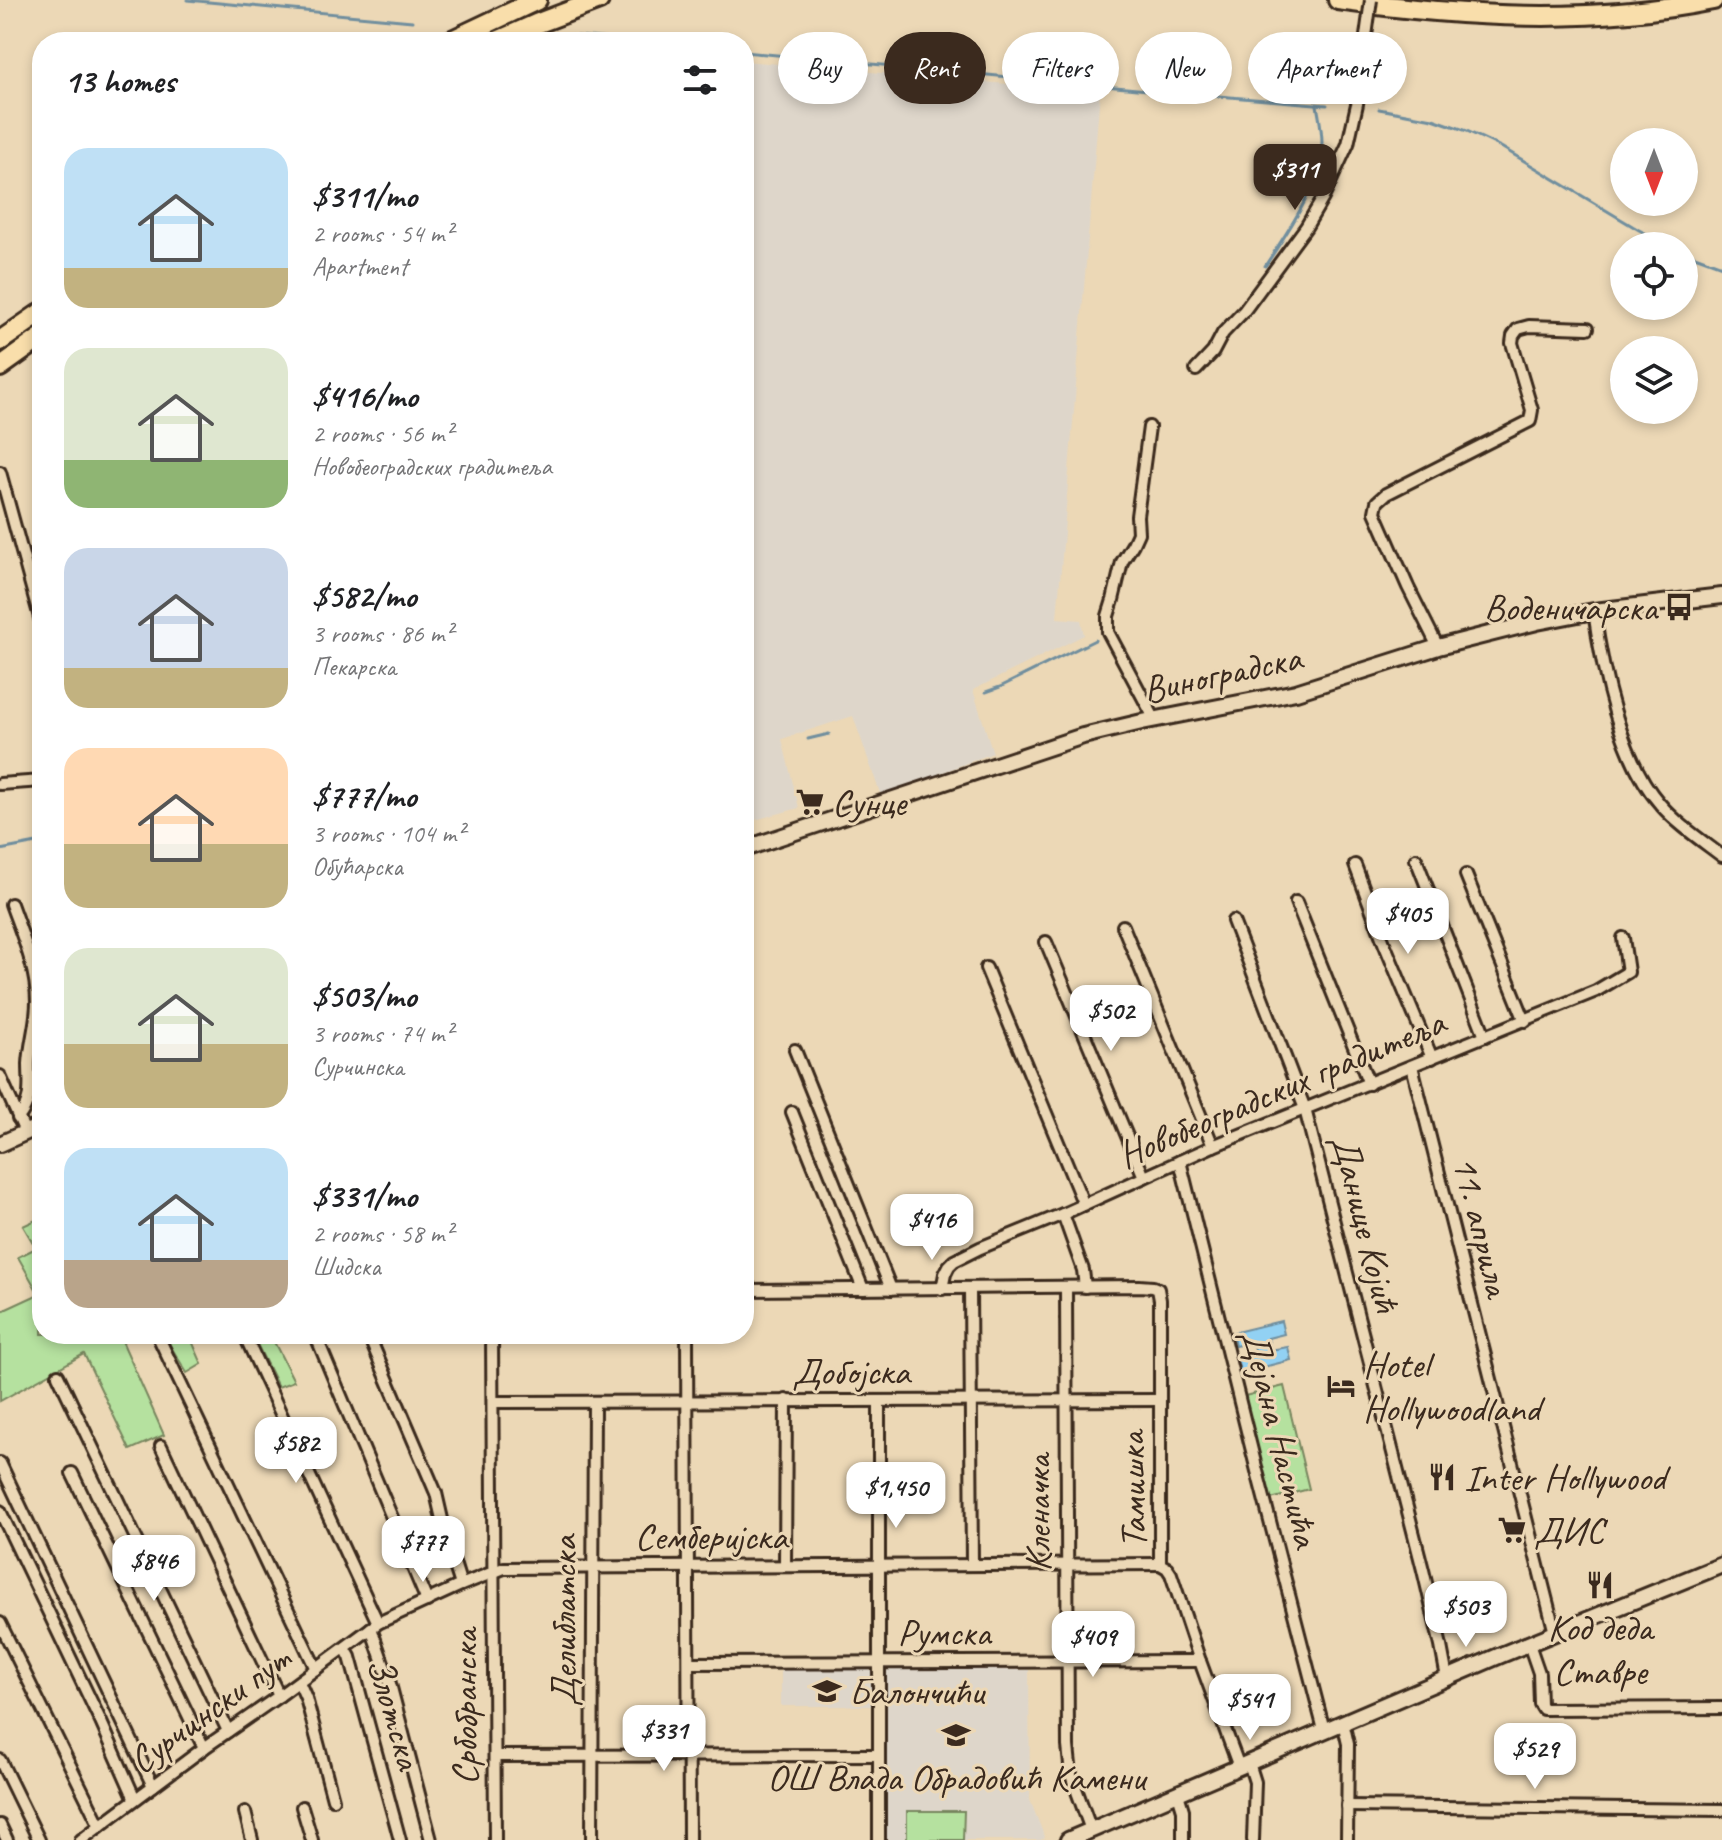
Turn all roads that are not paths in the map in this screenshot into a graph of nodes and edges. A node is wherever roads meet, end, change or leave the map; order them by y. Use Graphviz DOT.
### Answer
graph roads {
  1 [pos="537,0"];
  2 [pos="599,0"];
  3 [pos="1338,0"];
  4 [pos="1371,0"];
  5 [pos="1713,0"];
  6 [pos="469,32"];
  7 [pos="518,32"];
  8 [pos="32,319"];
  9 [pos="1588,328"];
  10 [pos="0,341"];
  11 [pos="32,344"];
  12 [pos="0,367"];
  13 [pos="1196,370"];
  14 [pos="1149,427"];
  15 [pos="0,472"];
  16 [pos="32,589"];
  17 [pos="1722,596"];
  18 [pos="1594,611"];
  19 [pos="1438,647"];
  20 [pos="1155,720"];
  21 [pos="32,782"];
  22 [pos="0,784"];
  23 [pos="754,846"];
  24 [pos="1722,856"];
  25 [pos="1416,859"];
  26 [pos="1355,865"];
  27 [pos="1466,875"];
  28 [pos="1296,902"];
  29 [pos="11,904"];
  30 [pos="1233,921"];
  31 [pos="1123,926"];
  32 [pos="1623,938"];
  33 [pos="1046,942"];
  34 [pos="986,968"];
  35 [pos="32,971"];
  36 [pos="1525,1021"];
  37 [pos="1485,1036"];
  38 [pos="32,1043"];
  39 [pos="795,1050"];
  40 [pos="1432,1058"];
  41 [pos="1412,1066"];
  42 [pos="0,1076"];
  43 [pos="1369,1084"];
  44 [pos="1305,1109"];
  45 [pos="792,1112"];
  46 [pos="18,1118"];
  47 [pos="32,1129"];
  48 [pos="25,1132"];
  49 [pos="0,1144"];
  50 [pos="1213,1146"];
  51 [pos="1180,1161"];
  52 [pos="1144,1177"];
  53 [pos="1084,1205"];
  54 [pos="1063,1214"];
  55 [pos="1085,1287"];
  56 [pos="1066,1288"];
  57 [pos="863,1289"];
  58 [pos="891,1289"];
  59 [pos="942,1289"];
  60 [pos="970,1289"];
  61 [pos="754,1290"];
  62 [pos="162,1344"];
  63 [pos="248,1344"];
  64 [pos="319,1344"];
  65 [pos="372,1344"];
  66 [pos="492,1344"];
  67 [pos="687,1344"];
  68 [pos="58,1375"];
  69 [pos="786,1400"];
  70 [pos="1160,1400"];
  71 [pos="879,1401"];
  72 [pos="971,1401"];
  73 [pos="1067,1401"];
  74 [pos="493,1402"];
  75 [pos="594,1402"];
  76 [pos="688,1402"];
  77 [pos="161,1446"];
  78 [pos="0,1463"];
  79 [pos="72,1473"];
  80 [pos="0,1511"];
  81 [pos="1160,1564"];
  82 [pos="972,1565"];
  83 [pos="1068,1565"];
  84 [pos="1722,1565"];
  85 [pos="593,1566"];
  86 [pos="689,1566"];
  87 [pos="785,1566"];
  88 [pos="879,1566"];
  89 [pos="494,1571"];
  90 [pos="461,1585"];
  91 [pos="427,1601"];
  92 [pos="0,1623"];
  93 [pos="375,1626"];
  94 [pos="1555,1633"];
  95 [pos="1529,1644"];
  96 [pos="345,1648"];
  97 [pos="1200,1661"];
  98 [pos="1068,1662"];
  99 [pos="689,1663"];
  100 [pos="878,1663"];
  101 [pos="316,1669"];
  102 [pos="1447,1678"];
  103 [pos="299,1682"];
  104 [pos="279,1696"];
  105 [pos="1722,1708"];
  106 [pos="1343,1722"];
  107 [pos="1324,1730"];
  108 [pos="228,1731"];
  109 [pos="204,1748"];
  110 [pos="879,1755"];
  111 [pos="495,1756"];
  112 [pos="689,1756"];
  113 [pos="593,1757"];
  114 [pos="0,1760"];
  115 [pos="1244,1765"];
  116 [pos="153,1786"];
  117 [pos="1178,1794"];
  118 [pos="135,1799"];
  119 [pos="333,1799"];
  120 [pos="1347,1806"];
  121 [pos="302,1807"];
  122 [pos="1722,1810"];
  123 [pos="245,1812"];
  124 [pos="0,1825"];
  125 [pos="100,1826"];
  126 [pos="1091,1830"];
  127 [pos="7,1840"];
  128 [pos="39,1840"];
  129 [pos="81,1840"];
  130 [pos="252,1840"];
  131 [pos="312,1840"];
  132 [pos="400,1840"];
  133 [pos="431,1840"];
  134 [pos="495,1840"];
  135 [pos="592,1840"];
  136 [pos="689,1840"];
  137 [pos="879,1840"];
  138 [pos="1068,1840"];
  139 [pos="1183,1840"];
  140 [pos="1253,1840"];
  141 [pos="1347,1840"];
  1 -- 6 [label="highway"];
  2 -- 7 [label="highway"];
  3 -- 5 [label="highway"];
  4 -- 13 [label="street, bridge"];
  8 -- 10 [label="highway"];
  9 -- 19 [label="street"];
  11 -- 12 [label="highway"];
  14 -- 20 [label="street"];
  15 -- 16 [label="street"];
  17 -- 18 [label="street, Виноградска"];
  18 -- 19 [label="street, Виноградска"];
  18 -- 24 [label="street"];
  19 -- 20 [label="street, Виноградска"];
  20 -- 23 [label="street, Виноградска"];
  21 -- 22 [label="street"];
  25 -- 37 [label="street"];
  26 -- 40 [label="street"];
  27 -- 36 [label="street"];
  28 -- 43 [label="street"];
  29 -- 35 [label="street"];
  30 -- 44 [label="street, Данице Којић"];
  31 -- 50 [label="street"];
  32 -- 36 [label="street, Новобеоградских градитеља"];
  33 -- 52 [label="street"];
  34 -- 53 [label="street"];
  36 -- 37 [label="street, Новобеоградских градитеља"];
  37 -- 40 [label="street, Новобеоградских градитеља"];
  38 -- 46 [label="street"];
  39 -- 58 [label="street"];
  40 -- 41 [label="street, Новобеоградских градитеља"];
  41 -- 43 [label="street, Новобеоградских градитеља"];
  41 -- 94 [label="street, 11. априла"];
  42 -- 46 [label="street"];
  43 -- 44 [label="street, Новобеоградских градитеља"];
  44 -- 50 [label="street, Новобеоградских градитеља"];
  44 -- 102 [label="street, Данице Којић"];
  45 -- 57 [label="street"];
  46 -- 48 [label="street"];
  47 -- 48 [label="street"];
  48 -- 49 [label="street"];
  50 -- 51 [label="street, Новобеоградских градитеља"];
  51 -- 52 [label="street, Новобеоградских градитеља"];
  51 -- 107 [label="street, Дејана Настића"];
  52 -- 53 [label="street, Новобеоградских градитеља"];
  53 -- 54 [label="street, Новобеоградских градитеља"];
  54 -- 55 [label="street"];
  54 -- 59 [label="street, Новобеоградских градитеља"];
  55 -- 56 [label="street"];
  55 -- 70 [label="street, Тамишка"];
  56 -- 60 [label="street"];
  56 -- 73 [label="street, Кленачка"];
  57 -- 58 [label="street"];
  57 -- 61 [label="street"];
  58 -- 59 [label="street"];
  59 -- 60 [label="street"];
  60 -- 72 [label="street"];
  62 -- 101 [label="street"];
  63 -- 93 [label="street"];
  64 -- 91 [label="street"];
  65 -- 90 [label="street"];
  66 -- 74 [label="street, Србобранска"];
  67 -- 76 [label="street"];
  68 -- 108 [label="street"];
  69 -- 71 [label="street, Добојска"];
  69 -- 76 [label="street, Добојска"];
  69 -- 87 [label="street"];
  70 -- 73 [label="street, Добојска"];
  70 -- 81 [label="street, Тамишка"];
  71 -- 72 [label="street, Добојска"];
  71 -- 88 [label="street"];
  72 -- 73 [label="street, Добојска"];
  72 -- 82 [label="street"];
  73 -- 83 [label="street, Кленачка"];
  74 -- 75 [label="street, Добојска"];
  74 -- 89 [label="street, Србобранска"];
  75 -- 76 [label="street, Добојска"];
  75 -- 85 [label="street, Делиблатска"];
  76 -- 86 [label="street"];
  77 -- 104 [label="street"];
  78 -- 116 [label="street"];
  79 -- 109 [label="street"];
  80 -- 118 [label="street"];
  81 -- 83 [label="street, Семберијска"];
  81 -- 97 [label="street, Тамишка"];
  82 -- 83 [label="street, Семберијска"];
  82 -- 88 [label="street, Семберијска"];
  83 -- 98 [label="street, Кленачка"];
  84 -- 94 [label="street"];
  85 -- 86 [label="street, Семберијска"];
  85 -- 89 [label="street, Семберијска"];
  85 -- 113 [label="street, Делиблатска"];
  86 -- 87 [label="street, Семберијска"];
  86 -- 99 [label="street"];
  87 -- 88 [label="street, Семберијска"];
  88 -- 100 [label="street"];
  89 -- 90 [label="street, Семберијска"];
  89 -- 111 [label="street, Србобранска"];
  90 -- 91 [label="street, Семберијска"];
  91 -- 93 [label="street, Семберијска"];
  92 -- 125 [label="street"];
  93 -- 96 [label="street, Сурчински пут"];
  93 -- 133 [label="street"];
  94 -- 95 [label="street"];
  95 -- 102 [label="street"];
  95 -- 105 [label="street"];
  96 -- 101 [label="street, Сурчински пут"];
  96 -- 132 [label="street, Злотска"];
  97 -- 98 [label="street, Румска"];
  97 -- 115 [label="street, Тамишка"];
  98 -- 100 [label="street, Румска"];
  98 -- 126 [label="street, Кленачка"];
  99 -- 100 [label="street, Румска"];
  99 -- 112 [label="street"];
  100 -- 110 [label="street"];
  101 -- 103 [label="street, Сурчински пут"];
  102 -- 106 [label="street"];
  103 -- 104 [label="street, Сурчински пут"];
  103 -- 119 [label="street"];
  104 -- 108 [label="street, Сурчински пут"];
  106 -- 107 [label="street"];
  106 -- 120 [label="street"];
  107 -- 115 [label="street"];
  108 -- 109 [label="street, Сурчински пут"];
  109 -- 116 [label="street, Сурчински пут"];
  110 -- 112 [label="street"];
  110 -- 137 [label="street"];
  111 -- 113 [label="street"];
  111 -- 134 [label="street, Србобранска"];
  112 -- 113 [label="street"];
  112 -- 136 [label="street"];
  113 -- 135 [label="street, Делиблатска"];
  114 -- 128 [label="street"];
  115 -- 117 [label="street"];
  115 -- 140 [label="street, Тамишка"];
  116 -- 118 [label="street, Сурчински пут"];
  117 -- 126 [label="street"];
  117 -- 139 [label="street"];
  118 -- 125 [label="street, Сурчински пут"];
  120 -- 122 [label="street"];
  120 -- 141 [label="street"];
  121 -- 131 [label="street"];
  123 -- 130 [label="street"];
  124 -- 127 [label="street"];
  125 -- 129 [label="street, Сурчински пут"];
  126 -- 138 [label="street"];
}
